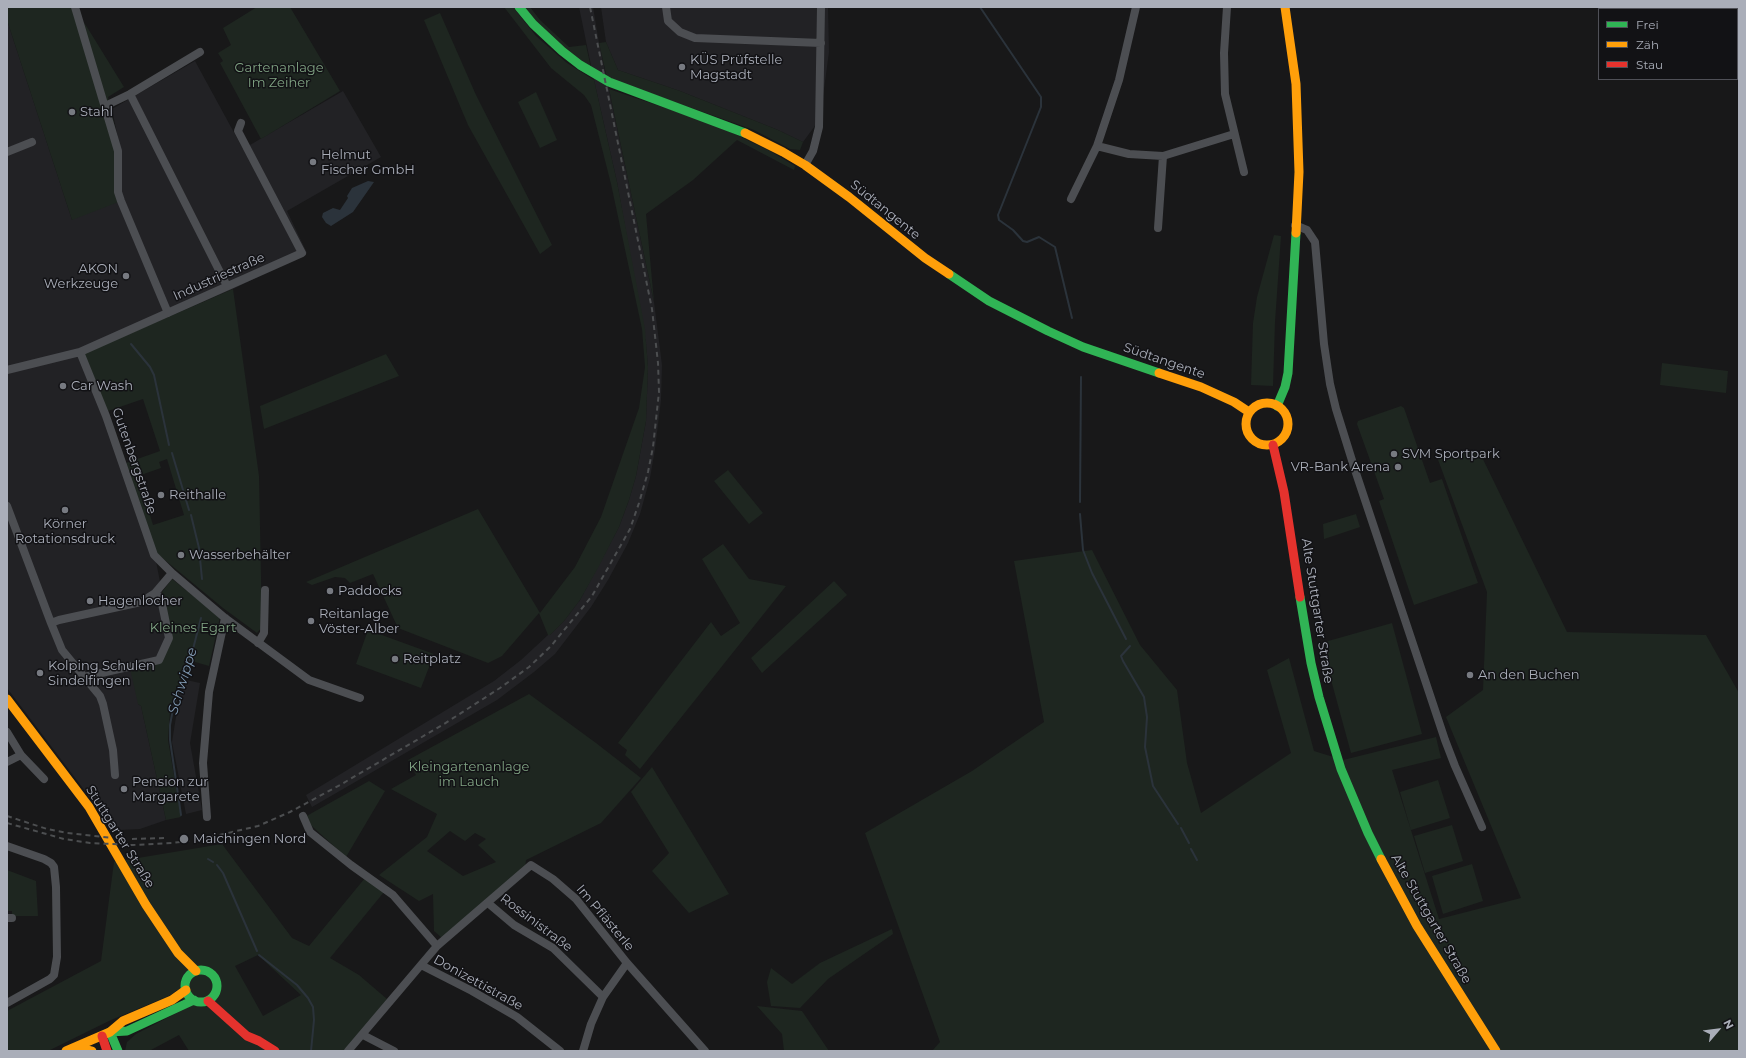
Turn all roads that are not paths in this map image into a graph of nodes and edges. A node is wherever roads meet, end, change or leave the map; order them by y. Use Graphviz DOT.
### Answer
graph roads {
  1 [pos="75,7"];
  2 [pos="519,7"];
  3 [pos="666,7"];
  4 [pos="821,7"];
  5 [pos="1136,7"];
  6 [pos="1227,7"];
  7 [pos="1285,7"];
  8 [pos="821,43"];
  9 [pos="200,52"];
  10 [pos="130,94"];
  11 [pos="105,106"];
  12 [pos="241,123"];
  13 [pos="1234,134"];
  14 [pos="32,142"];
  15 [pos="1097,146"];
  16 [pos="7,152"];
  17 [pos="1163,156"];
  18 [pos="805,165"];
  19 [pos="1244,172"];
  20 [pos="1071,199"];
  21 [pos="1295,225"];
  22 [pos="1158,228"];
  23 [pos="227,286"];
  24 [pos="168,312"];
  25 [pos="80,352"];
  26 [pos="7,370"];
  27 [pos="1277,406"];
  28 [pos="1249,412"];
  29 [pos="1273,445"];
  30 [pos="7,506"];
  31 [pos="172,573"];
  32 [pos="265,590"];
  33 [pos="155,593"];
  34 [pos="225,618"];
  35 [pos="51,623"];
  36 [pos="258,643"];
  37 [pos="85,678"];
  38 [pos="360,698"];
  39 [pos="7,699"];
  40 [pos="7,732"];
  41 [pos="21,755"];
  42 [pos="7,762"];
  43 [pos="115,775"];
  44 [pos="44,779"];
  45 [pos="303,816"];
  46 [pos="207,817"];
  47 [pos="1482,826"];
  48 [pos="7,846"];
  49 [pos="488,903"];
  50 [pos="437,946"];
  51 [pos="178,953"];
  52 [pos="627,963"];
  53 [pos="421,965"];
  54 [pos="196,971"];
  55 [pos="188,977"];
  56 [pos="186,990"];
  57 [pos="215,994"];
  58 [pos="603,997"];
  59 [pos="194,1000"];
  60 [pos="208,1001"];
  61 [pos="7,1003"];
  62 [pos="106,1034"];
  63 [pos="363,1035"];
  64 [pos="259,1041"];
  65 [pos="76,1047"];
  66 [pos="585,1050"];
  67 [pos="66,1051"];
  68 [pos="92,1051"];
  69 [pos="107,1051"];
  70 [pos="118,1051"];
  71 [pos="275,1051"];
  72 [pos="348,1051"];
  73 [pos="394,1051"];
  74 [pos="560,1051"];
  75 [pos="705,1051"];
  76 [pos="1496,1051"];
  1 -- 11 [label="street"];
  2 -- 18 [label="main road, Südtangente"];
  3 -- 8 [label="street"];
  4 -- 8 [label="street"];
  5 -- 15 [label="street"];
  6 -- 13 [label="street"];
  7 -- 21 [label="main road"];
  8 -- 18 [label="street"];
  9 -- 10 [label="street"];
  10 -- 11 [label="street"];
  10 -- 23 [label="street"];
  11 -- 24 [label="street"];
  12 -- 23 [label="street, Industriestraße"];
  13 -- 17 [label="street"];
  13 -- 19 [label="street"];
  14 -- 16 [label="street"];
  15 -- 17 [label="street"];
  15 -- 20 [label="street"];
  17 -- 22 [label="street"];
  18 -- 28 [label="main road, Südtangente"];
  21 -- 27 [label="main road"];
  21 -- 47 [label="street"];
  23 -- 24 [label="street, Industriestraße"];
  24 -- 25 [label="street, Industriestraße"];
  25 -- 26 [label="street, Industriestraße"];
  25 -- 31 [label="street, Gutenbergstraße"];
  27 -- 28 [label="main road"];
  27 -- 29 [label="main road"];
  28 -- 29 [label="main road"];
  29 -- 76 [label="main road, Alte Stuttgarter Straße"];
  30 -- 35 [label="street"];
  31 -- 33 [label="street"];
  31 -- 34 [label="street"];
  32 -- 36 [label="street"];
  33 -- 35 [label="street"];
  33 -- 37 [label="street"];
  34 -- 36 [label="street"];
  34 -- 46 [label="street"];
  35 -- 37 [label="street"];
  36 -- 38 [label="street"];
  37 -- 43 [label="street"];
  39 -- 51 [label="main road, Stuttgarter Straße"];
  40 -- 41 [label="street"];
  41 -- 42 [label="street"];
  41 -- 44 [label="street"];
  45 -- 50 [label="street"];
  48 -- 61 [label="street"];
  49 -- 50 [label="street, Im Pflästerle"];
  49 -- 52 [label="street, Im Pflästerle"];
  49 -- 58 [label="street, Rossinistraße"];
  50 -- 53 [label="street, Im Pflästerle"];
  51 -- 54 [label="main road, Stuttgarter Straße"];
  51 -- 55 [label="main road, Stuttgarter Straße"];
  52 -- 58 [label="street"];
  52 -- 75 [label="street, Im Pflästerle"];
  53 -- 63 [label="street, Im Pflästerle"];
  53 -- 74 [label="street, Donizettistraße"];
  54 -- 55 [label="main road"];
  54 -- 57 [label="main road"];
  55 -- 56 [label="main road"];
  56 -- 59 [label="main road"];
  56 -- 62 [label="main road"];
  57 -- 60 [label="main road"];
  57 -- 64 [label="main road"];
  58 -- 66 [label="street"];
  59 -- 60 [label="main road"];
  59 -- 62 [label="main road"];
  60 -- 64 [label="main road"];
  62 -- 65 [label="main road"];
  62 -- 69 [label="main road"];
  62 -- 70 [label="main road"];
  63 -- 72 [label="street, Im Pflästerle"];
  63 -- 73 [label="street"];
  64 -- 71 [label="main road"];
  65 -- 67 [label="main road"];
  65 -- 68 [label="main road"];
}
